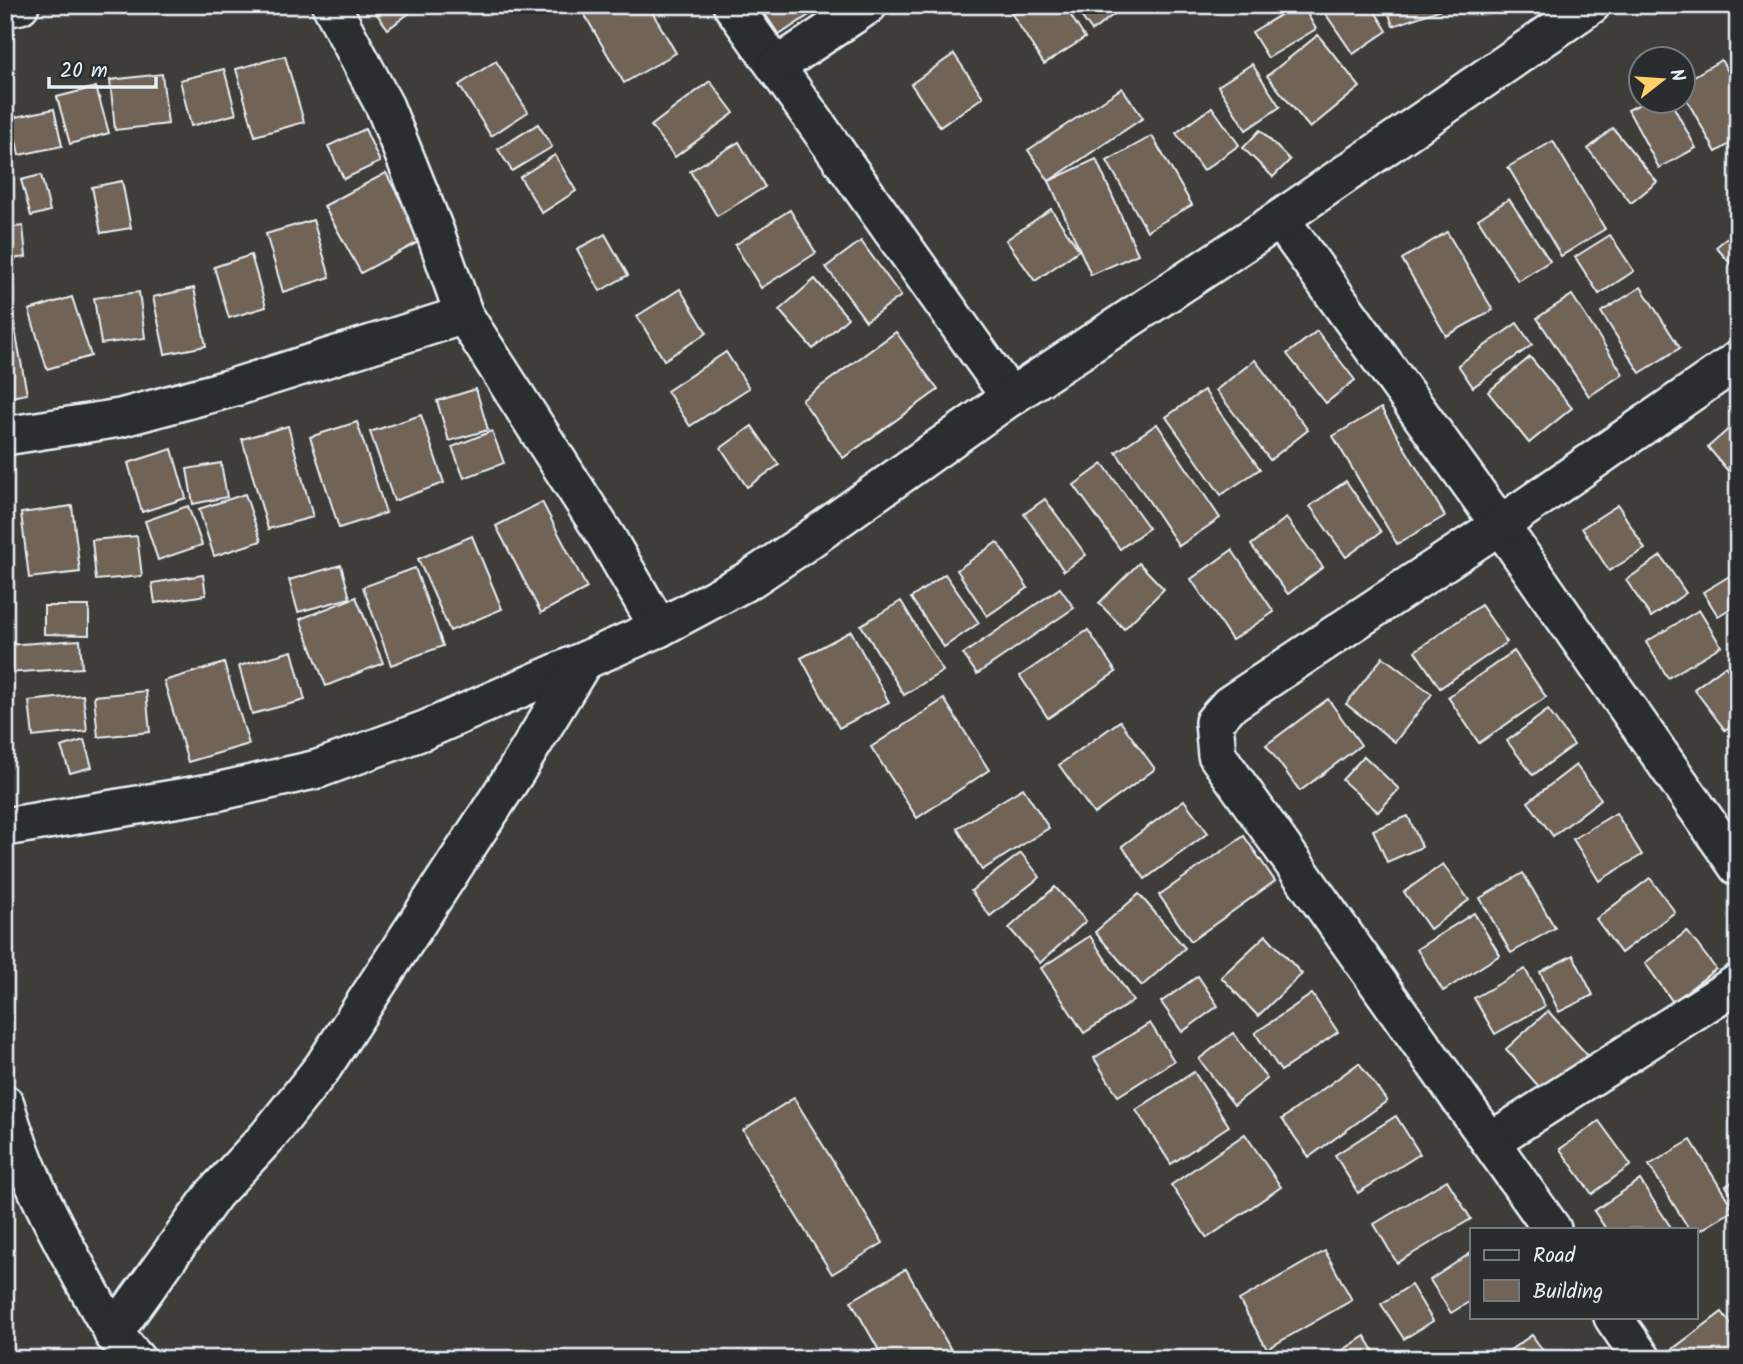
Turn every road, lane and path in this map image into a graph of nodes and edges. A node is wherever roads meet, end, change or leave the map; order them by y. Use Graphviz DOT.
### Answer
graph roads {
  1 [pos="20,5"];
  2 [pos="331,5"];
  3 [pos="732,5"];
  4 [pos="868,5"];
  5 [pos="1591,5"];
  6 [pos="5,8"];
  7 [pos="777,66"];
  8 [pos="1280,219"];
  9 [pos="464,315"];
  10 [pos="1738,360"];
  11 [pos="1010,397"];
  12 [pos="5,436"];
  13 [pos="1500,525"];
  14 [pos="659,628"];
  15 [pos="581,665"];
  16 [pos="5,827"];
  17 [pos="1738,867"];
  18 [pos="1738,983"];
  19 [pos="5,1104"];
  20 [pos="1491,1141"];
  21 [pos="1551,1228"];
  22 [pos="1614,1318"];
  23 [pos="124,1347"];
  24 [pos="1642,1359"];
  1 -- 6 [label="street"];
  2 -- 9 [label="street"];
  3 -- 7 [label="street"];
  4 -- 7 [label="street"];
  5 -- 8 [label="street"];
  7 -- 11 [label="street"];
  8 -- 11 [label="street"];
  8 -- 13 [label="street"];
  9 -- 12 [label="street"];
  9 -- 14 [label="street"];
  10 -- 13 [label="street"];
  11 -- 14 [label="street"];
  13 -- 17 [label="street"];
  13 -- 20 [label="street"];
  14 -- 15 [label="street"];
  15 -- 16 [label="street"];
  15 -- 23 [label="street"];
  18 -- 20 [label="street"];
  19 -- 23 [label="street"];
  20 -- 21 [label="street"];
  22 -- 24 [label="street"];
}
